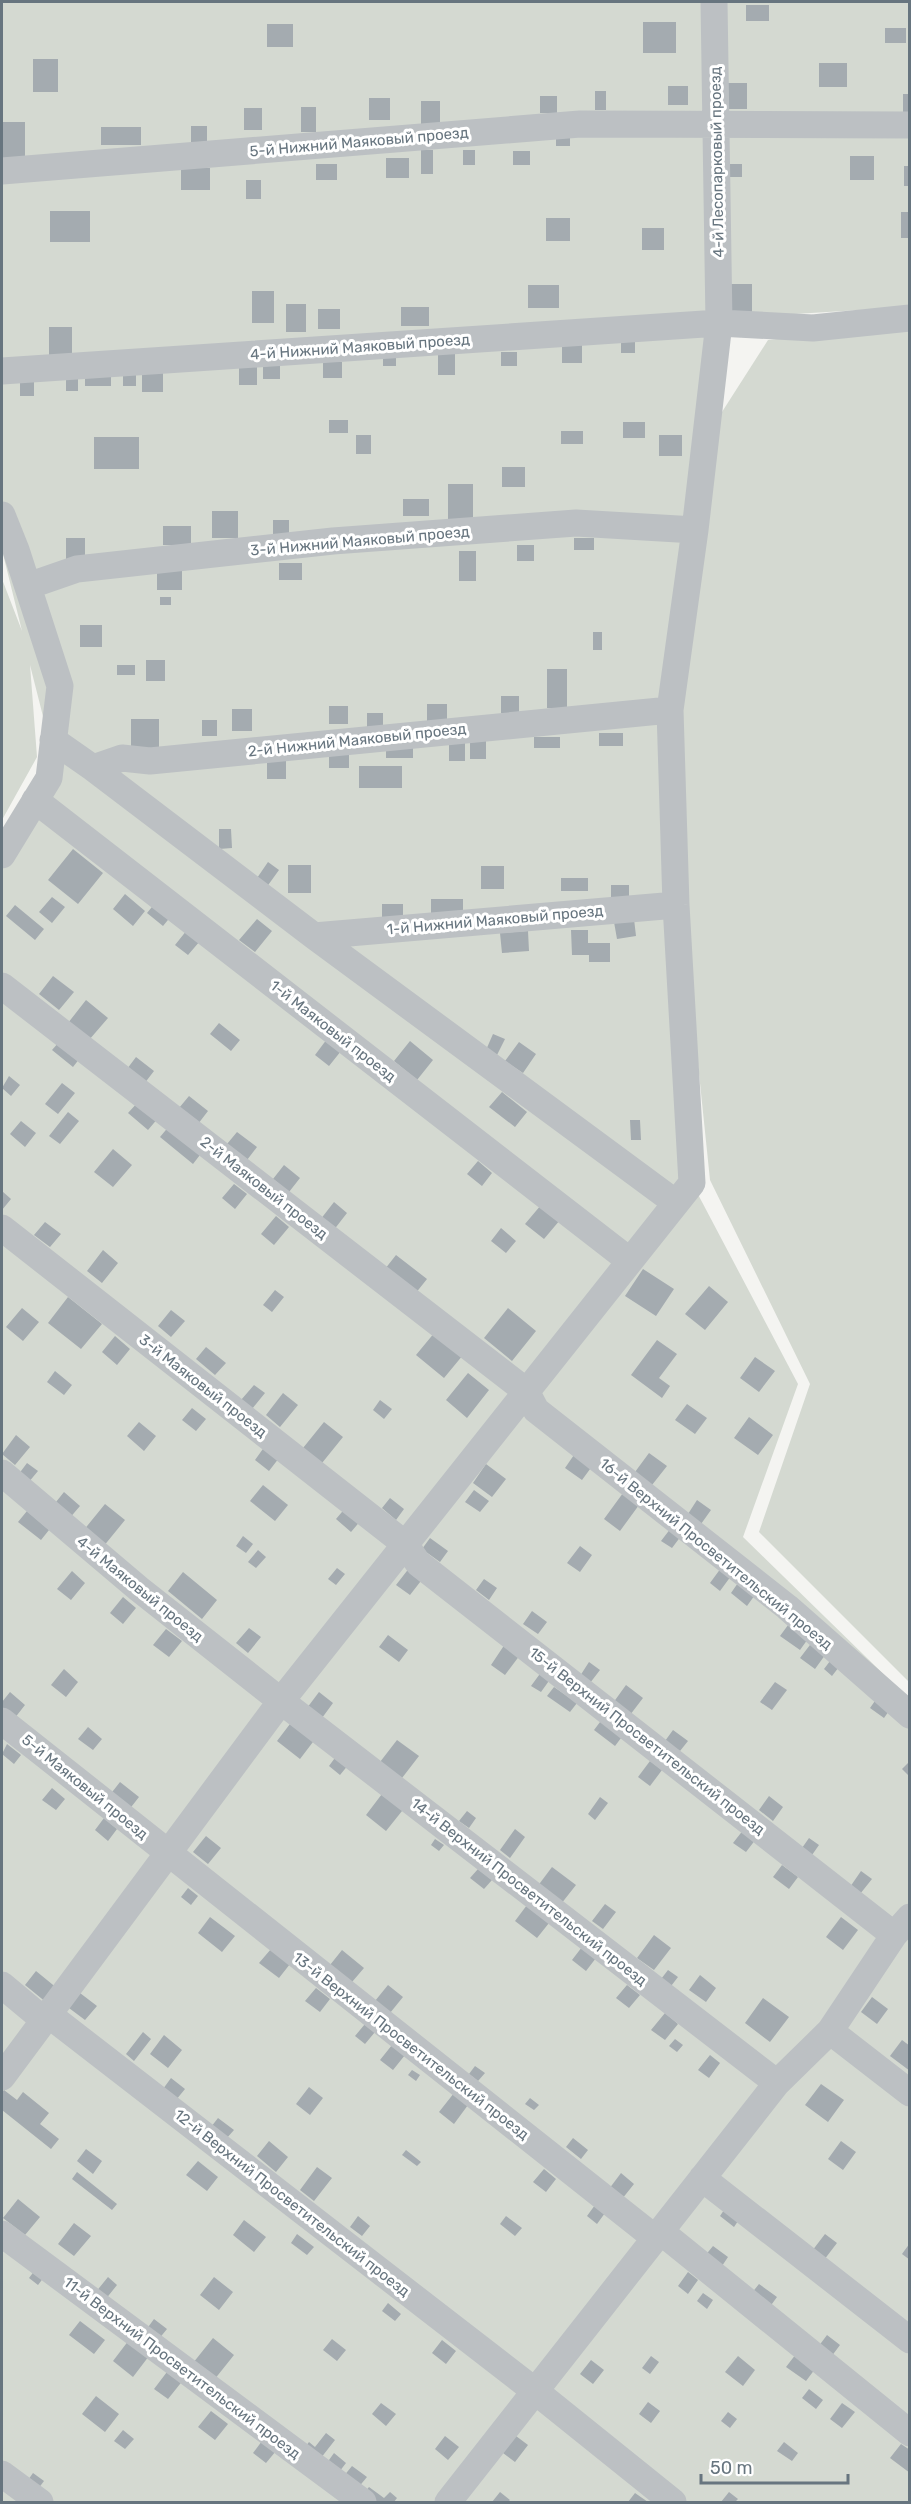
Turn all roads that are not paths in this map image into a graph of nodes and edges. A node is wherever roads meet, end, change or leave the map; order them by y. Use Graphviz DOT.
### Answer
graph roads {
  1 [pos="714,2"];
  2 [pos="717,124"];
  3 [pos="909,125"];
  4 [pos="2,171"];
  5 [pos="909,318"];
  6 [pos="719,323"];
  7 [pos="2,371"];
  8 [pos="2,515"];
  9 [pos="695,530"];
  10 [pos="28,586"];
  11 [pos="670,710"];
  12 [pos="54,740"];
  13 [pos="93,768"];
  14 [pos="35,800"];
  15 [pos="2,855"];
  16 [pos="676,905"];
  17 [pos="314,936"];
  18 [pos="2,986"];
  19 [pos="676,1203"];
  20 [pos="2,1228"];
  21 [pos="630,1261"];
  22 [pos="526,1391"];
  23 [pos="2,1473"];
  24 [pos="405,1544"];
  25 [pos="281,1701"];
  26 [pos="909,1715"];
  27 [pos="2,1721"];
  28 [pos="168,1853"];
  29 [pos="902,1926"];
  30 [pos="2,1985"];
  31 [pos="47,2018"];
  32 [pos="830,2031"];
  33 [pos="2,2077"];
  34 [pos="777,2083"];
  35 [pos="909,2093"];
  36 [pos="702,2178"];
  37 [pos="2,2234"];
  38 [pos="657,2235"];
  39 [pos="909,2340"];
  40 [pos="535,2391"];
  41 [pos="909,2433"];
  42 [pos="2,2474"];
  43 [pos="40,2502"];
  44 [pos="363,2502"];
  45 [pos="448,2502"];
  46 [pos="673,2502"];
  1 -- 2 [label="street, 4-й Лесопарковый проезд"];
  2 -- 3 [label="street, 5-й Нижний Маяковый проезд"];
  2 -- 4 [label="street, 5-й Нижний Маяковый проезд"];
  2 -- 6 [label="street, 4-й Лесопарковый проезд"];
  5 -- 6 [label="street, 4-й Нижний Маяковый проезд"];
  6 -- 7 [label="street, 4-й Нижний Маяковый проезд"];
  6 -- 9 [label="street, 4-й Лесопарковый проезд"];
  8 -- 10 [label="street"];
  9 -- 10 [label="street, 3-й Нижний Маяковый проезд"];
  9 -- 11 [label="street, 4-й Лесопарковый проезд"];
  10 -- 12 [label="street"];
  11 -- 13 [label="street, 2-й Нижний Маяковый проезд"];
  11 -- 16 [label="street, 4-й Лесопарковый проезд"];
  12 -- 13 [label="street"];
  12 -- 14 [label="street"];
  13 -- 17 [label="street"];
  14 -- 15 [label="street"];
  14 -- 21 [label="street, 1-й Маяковый проезд"];
  16 -- 17 [label="street, 1-й Нижний Маяковый проезд"];
  16 -- 19 [label="street, 4-й Лесопарковый проезд"];
  17 -- 19 [label="street"];
  18 -- 22 [label="street, 2-й Маяковый проезд"];
  19 -- 21 [label="street, 4-й Лесопарковый проезд"];
  20 -- 24 [label="street, 3-й Маяковый проезд"];
  21 -- 22 [label="street, 4-й Лесопарковый проезд"];
  22 -- 24 [label="street, 4-й Лесопарковый проезд"];
  22 -- 26 [label="street, 16-й Верхний Просветительский проезд"];
  23 -- 25 [label="street, 4-й Маяковый проезд"];
  24 -- 25 [label="street, 4-й Лесопарковый проезд"];
  24 -- 29 [label="street, 15-й Верхний Просветительский проезд"];
  25 -- 28 [label="street, 4-й Лесопарковый проезд"];
  25 -- 34 [label="street, 14-й Верхний Просветительский проезд"];
  27 -- 28 [label="street, 5-й Маяковый проезд"];
  28 -- 31 [label="street, 4-й Лесопарковый проезд"];
  28 -- 38 [label="street, 13-й Верхний Просветительский проезд"];
  29 -- 32 [label="street"];
  30 -- 31 [label="street, 12-й Верхний Просветительский проезд"];
  31 -- 33 [label="street, 4-й Лесопарковый проезд"];
  31 -- 40 [label="street, 12-й Верхний Просветительский проезд"];
  32 -- 34 [label="street"];
  32 -- 35 [label="street"];
  34 -- 36 [label="street"];
  36 -- 38 [label="street"];
  36 -- 39 [label="street"];
  37 -- 44 [label="street, 11-й Верхний Просветительский проезд"];
  38 -- 40 [label="street"];
  38 -- 41 [label="street, 13-й Верхний Просветительский проезд"];
  40 -- 45 [label="street"];
  40 -- 46 [label="street, 12-й Верхний Просветительский проезд"];
  42 -- 43 [label="street"];
}
